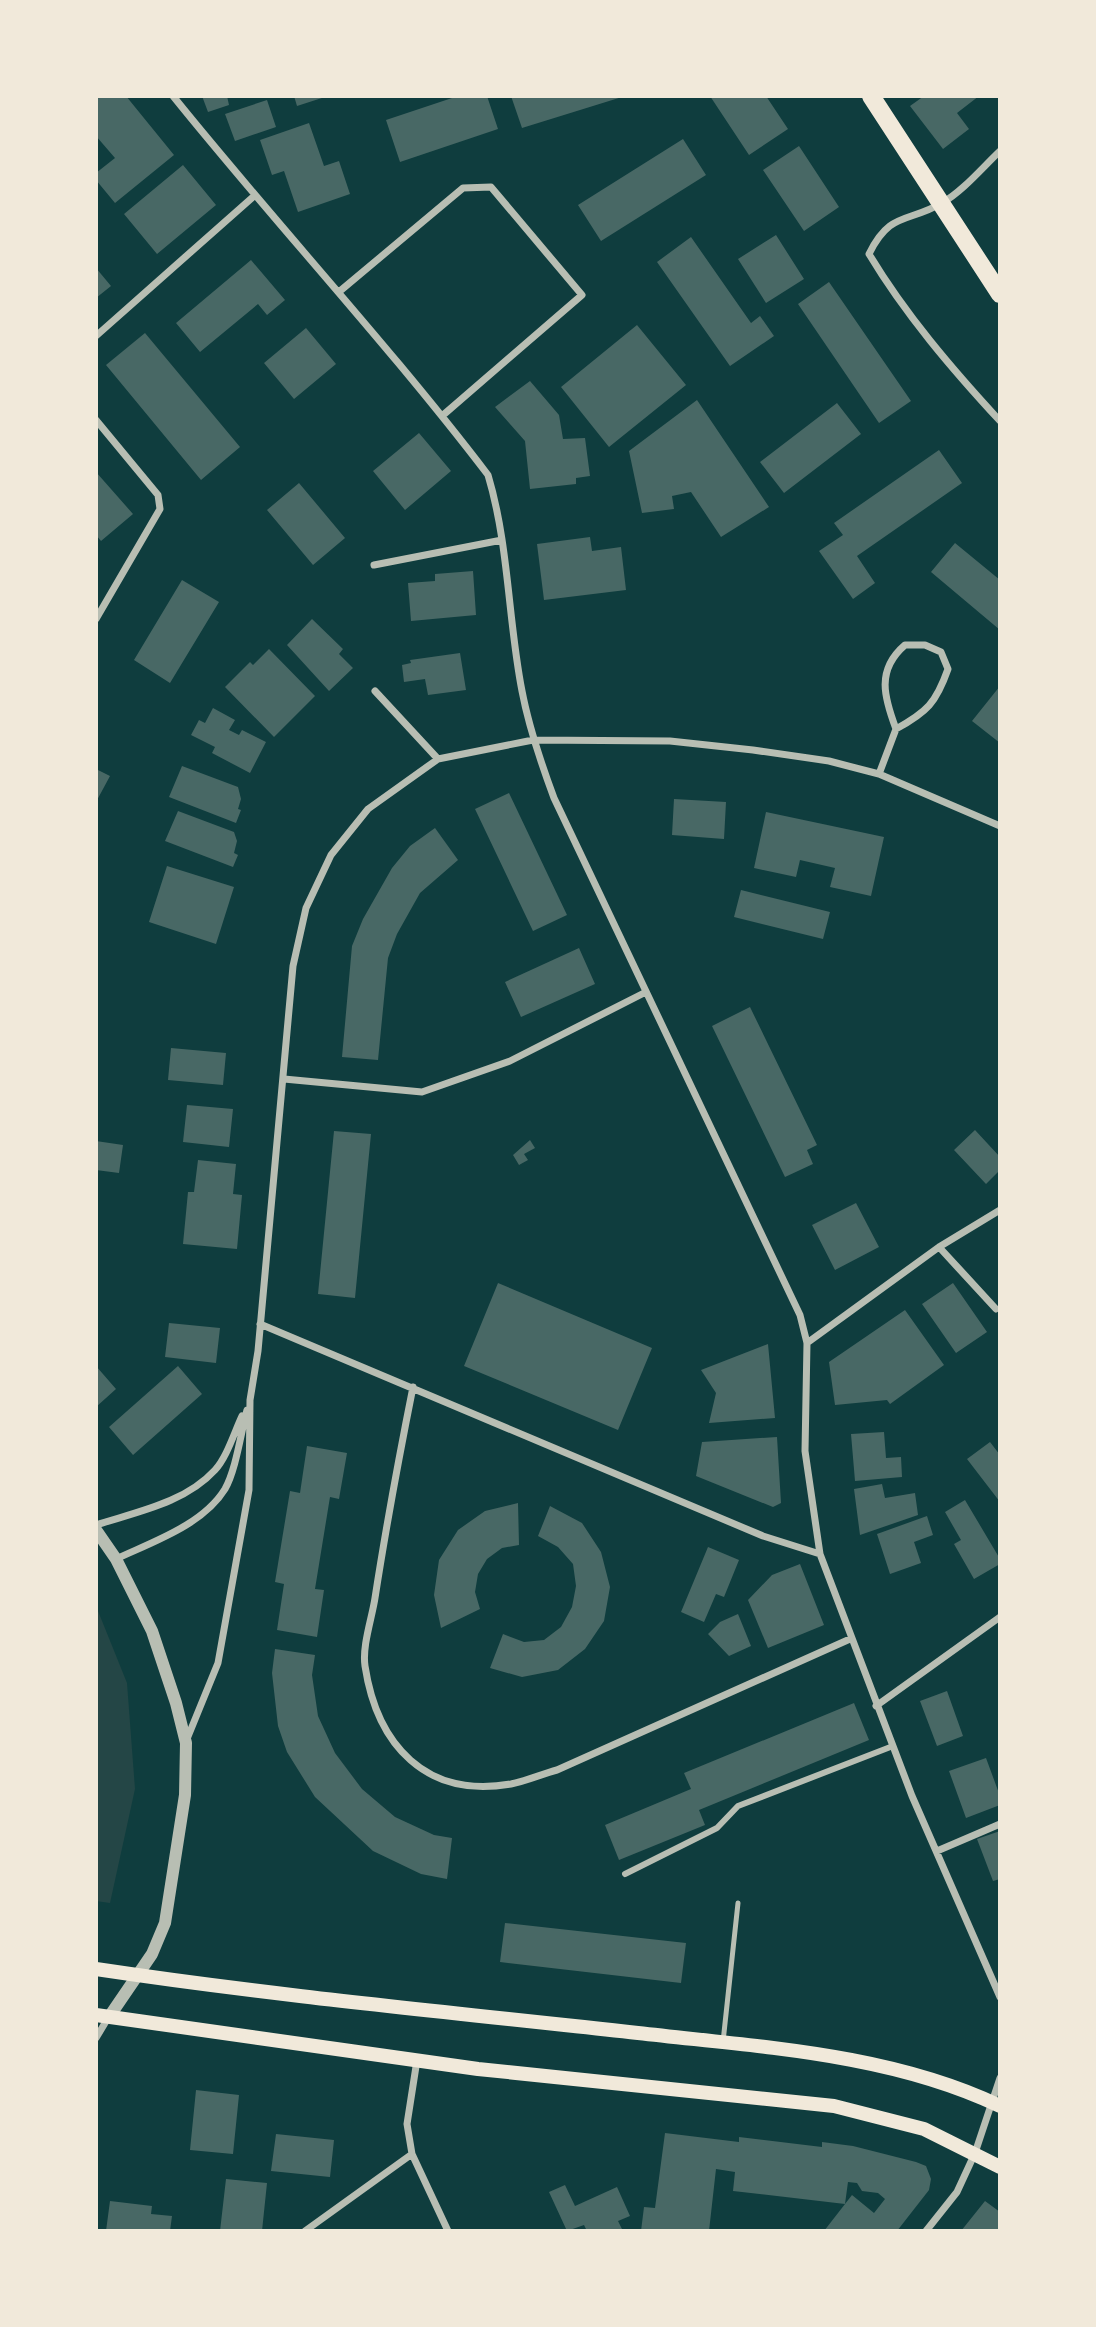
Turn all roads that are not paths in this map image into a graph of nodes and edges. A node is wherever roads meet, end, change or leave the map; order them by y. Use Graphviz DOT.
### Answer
graph roads {
  1 [pos="173,96"];
  2 [pos="871,96"];
  3 [pos="1000,151"];
  4 [pos="254,196"];
  5 [pos="943,203"];
  6 [pos="340,291"];
  7 [pos="1000,294"];
  8 [pos="96,336"];
  9 [pos="442,416"];
  10 [pos="96,420"];
  11 [pos="1000,421"];
  12 [pos="502,540"];
  13 [pos="374,565"];
  14 [pos="96,619"];
  15 [pos="374,691"];
  16 [pos="896,729"];
  17 [pos="533,740"];
  18 [pos="438,759"];
  19 [pos="879,774"];
  20 [pos="1000,825"];
  21 [pos="646,992"];
  22 [pos="284,1079"];
  23 [pos="1000,1210"];
  24 [pos="939,1247"];
  25 [pos="996,1309"];
  26 [pos="260,1324"];
  27 [pos="807,1343"];
  28 [pos="413,1387"];
  29 [pos="250,1400"];
  30 [pos="96,1528"];
  31 [pos="820,1554"];
  32 [pos="116,1559"];
  33 [pos="1000,1617"];
  34 [pos="993,1622"];
  35 [pos="1000,1630"];
  36 [pos="850,1639"];
  37 [pos="876,1706"];
  38 [pos="186,1743"];
  39 [pos="893,1746"];
  40 [pos="1000,1824"];
  41 [pos="937,1851"];
  42 [pos="625,1874"];
  43 [pos="738,1903"];
  44 [pos="96,1969"];
  45 [pos="137,1975"];
  46 [pos="1000,1997"];
  47 [pos="103,2016"];
  48 [pos="96,2038"];
  49 [pos="723,2043"];
  50 [pos="417,2060"];
  51 [pos="1000,2078"];
  52 [pos="995,2104"];
  53 [pos="975,2153"];
  54 [pos="412,2154"];
  55 [pos="1000,2167"];
  56 [pos="305,2231"];
  57 [pos="448,2231"];
  58 [pos="926,2231"];
  1 -- 4 [label="street"];
  2 -- 5 [label="main road"];
  3 -- 5 [label="street"];
  4 -- 6 [label="street"];
  4 -- 8 [label="street"];
  5 -- 7 [label="main road"];
  5 -- 11 [label="street"];
  6 -- 9 [label="street"];
  6 -- 9 [label="street"];
  9 -- 12 [label="street"];
  10 -- 14 [label="street"];
  12 -- 13 [label="street"];
  12 -- 17 [label="street"];
  15 -- 18 [label="street"];
  16 -- 16 [label="street"];
  16 -- 19 [label="street"];
  17 -- 18 [label="street"];
  17 -- 19 [label="street"];
  17 -- 21 [label="street"];
  18 -- 22 [label="street"];
  19 -- 20 [label="street"];
  21 -- 22 [label="street"];
  21 -- 27 [label="street"];
  22 -- 26 [label="street"];
  23 -- 24 [label="street"];
  24 -- 25 [label="street"];
  24 -- 27 [label="street"];
  26 -- 28 [label="street"];
  26 -- 29 [label="street"];
  27 -- 31 [label="street"];
  28 -- 31 [label="street"];
  28 -- 36 [label="street"];
  29 -- 30 [label="street"];
  29 -- 32 [label="street"];
  29 -- 38 [label="street"];
  30 -- 32 [label="street"];
  31 -- 36 [label="street"];
  32 -- 38 [label="street"];
  33 -- 34 [label="street"];
  34 -- 35 [label="street"];
  34 -- 37 [label="street"];
  36 -- 37 [label="street"];
  37 -- 39 [label="street"];
  38 -- 45 [label="street"];
  39 -- 41 [label="street"];
  39 -- 42 [label="street"];
  40 -- 41 [label="street"];
  41 -- 46 [label="street"];
  43 -- 49 [label="lane"];
  44 -- 45 [label="main road"];
  45 -- 47 [label="street"];
  45 -- 49 [label="main road"];
  47 -- 48 [label="street"];
  47 -- 50 [label="main road"];
  49 -- 52 [label="main road"];
  50 -- 53 [label="main road"];
  50 -- 54 [label="street"];
  51 -- 52 [label="street"];
  52 -- 53 [label="street"];
  53 -- 55 [label="main road"];
  53 -- 58 [label="street"];
  54 -- 56 [label="street"];
  54 -- 57 [label="street"];
}
